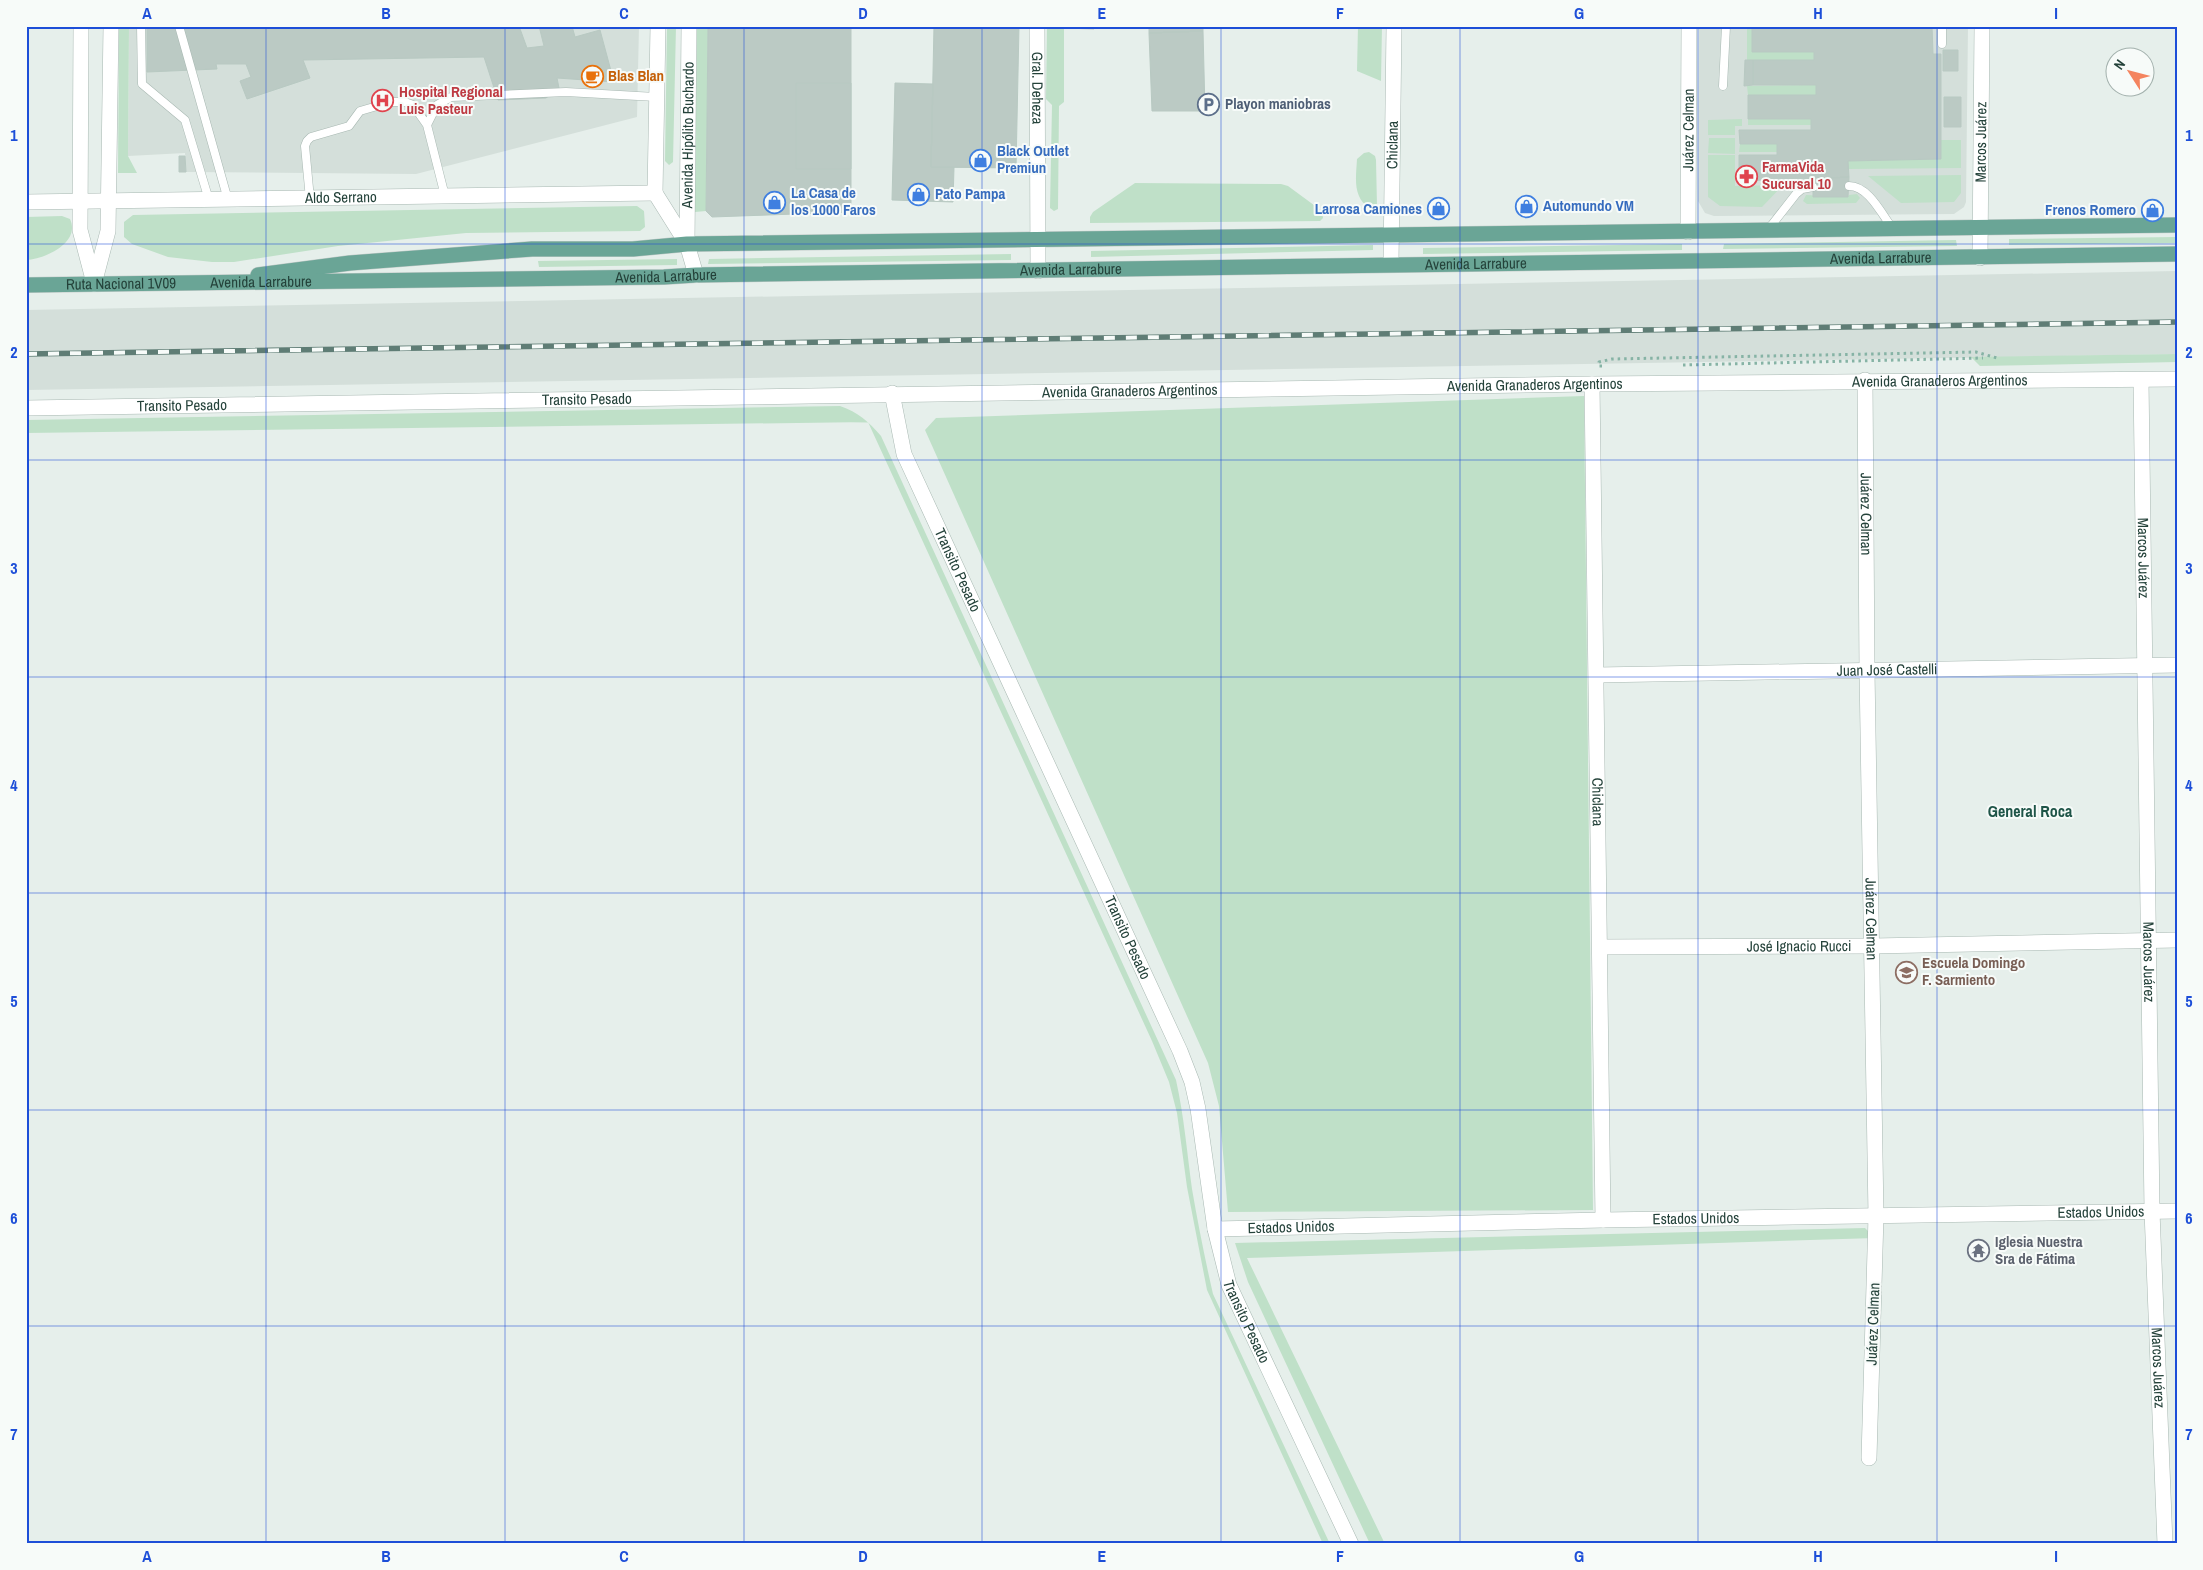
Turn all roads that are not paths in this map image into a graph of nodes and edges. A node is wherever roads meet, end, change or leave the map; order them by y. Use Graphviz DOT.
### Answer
graph roads {
  1 [pos="81,26"];
  2 [pos="111,26"];
  3 [pos="141,26"];
  4 [pos="179,26"];
  5 [pos="658,26"];
  6 [pos="689,26"];
  7 [pos="1037,26"];
  8 [pos="1394,26"];
  9 [pos="1689,26"];
  10 [pos="1726,26"];
  11 [pos="1942,26"];
  12 [pos="1982,26"];
  13 [pos="1942,44"];
  14 [pos="1723,86"];
  15 [pos="656,96"];
  16 [pos="427,125"];
  17 [pos="1848,186"];
  18 [pos="1813,187"];
  19 [pos="655,193"];
  20 [pos="445,196"];
  21 [pos="310,198"];
  22 [pos="209,200"];
  23 [pos="228,200"];
  24 [pos="26,202"];
  25 [pos="80,202"];
  26 [pos="109,202"];
  27 [pos="2177,225"];
  28 [pos="1980,228"];
  29 [pos="1893,229"];
  30 [pos="1767,231"];
  31 [pos="1688,232"];
  32 [pos="1392,236"];
  33 [pos="1038,240"];
  34 [pos="687,244"];
  35 [pos="2177,254"];
  36 [pos="1980,258"];
  37 [pos="1392,264"];
  38 [pos="1038,271"];
  39 [pos="696,275"];
  40 [pos="217,282"];
  41 [pos="94,284"];
  42 [pos="26,285"];
  43 [pos="2177,379"];
  44 [pos="1865,380"];
  45 [pos="2141,380"];
  46 [pos="1592,384"];
  47 [pos="892,393"];
  48 [pos="26,408"];
  49 [pos="2177,664"];
  50 [pos="2144,665"];
  51 [pos="1867,671"];
  52 [pos="1597,675"];
  53 [pos="2147,940"];
  54 [pos="2177,940"];
  55 [pos="1873,946"];
  56 [pos="1600,947"];
  57 [pos="2177,1211"];
  58 [pos="2152,1212"];
  59 [pos="1876,1216"];
  60 [pos="1603,1220"];
  61 [pos="1215,1229"];
  62 [pos="1869,1458"];
  63 [pos="1351,1544"];
  64 [pos="2165,1544"];
  1 -- 25 [label="street"];
  2 -- 26 [label="street"];
  3 -- 22 [label="lane"];
  4 -- 23 [label="lane"];
  5 -- 15 [label="street"];
  6 -- 34 [label="street, Avenida Hipólito Buchardo"];
  7 -- 33 [label="street, Gral. Deheza"];
  8 -- 32 [label="street, Chiclana"];
  9 -- 31 [label="street, Juárez Celman"];
  10 -- 14 [label="lane"];
  11 -- 13 [label="lane"];
  12 -- 28 [label="street, Marcos Juárez"];
  15 -- 16 [label="lane"];
  15 -- 19 [label="street"];
  16 -- 20 [label="lane"];
  16 -- 21 [label="lane"];
  17 -- 29 [label="lane"];
  18 -- 30 [label="lane"];
  19 -- 20 [label="street, Aldo Serrano"];
  19 -- 34 [label="street"];
  20 -- 21 [label="street, Aldo Serrano"];
  21 -- 23 [label="street, Aldo Serrano"];
  22 -- 23 [label="street, Aldo Serrano"];
  22 -- 26 [label="street, Aldo Serrano"];
  24 -- 25 [label="street, Aldo Serrano"];
  25 -- 26 [label="street, Aldo Serrano"];
  25 -- 41 [label="street"];
  26 -- 41 [label="street"];
  27 -- 28 [label="main road, Avenida Larrabure"];
  28 -- 29 [label="main road, Avenida Larrabure"];
  28 -- 36 [label="street, Marcos Juárez"];
  29 -- 30 [label="main road, Avenida Larrabure"];
  30 -- 31 [label="main road, Avenida Larrabure"];
  31 -- 32 [label="main road, Avenida Larrabure"];
  32 -- 33 [label="main road, Avenida Larrabure"];
  32 -- 37 [label="street, Chiclana"];
  33 -- 34 [label="main road, Avenida Larrabure"];
  33 -- 38 [label="street, Gral. Deheza"];
  34 -- 39 [label="street"];
  34 -- 40 [label="main road, Avenida Larrabure"];
  35 -- 36 [label="main road, Avenida Larrabure"];
  36 -- 37 [label="main road, Avenida Larrabure"];
  37 -- 38 [label="main road, Avenida Larrabure"];
  38 -- 39 [label="main road, Avenida Larrabure"];
  39 -- 40 [label="main road, Avenida Larrabure"];
  40 -- 41 [label="main road, Ruta Nacional 1V09"];
  41 -- 42 [label="main road, Ruta Nacional 1V09"];
  43 -- 45 [label="street, Avenida Granaderos Argentinos"];
  44 -- 45 [label="street, Avenida Granaderos Argentinos"];
  44 -- 46 [label="street, Avenida Granaderos Argentinos"];
  44 -- 51 [label="street, Juárez Celman"];
  45 -- 50 [label="street, Marcos Juárez"];
  46 -- 47 [label="street, Avenida Granaderos Argentinos"];
  46 -- 52 [label="street, Chiclana"];
  47 -- 48 [label="street, Transito Pesado"];
  47 -- 61 [label="street, Transito Pesado"];
  49 -- 50 [label="street, Juan José Castelli"];
  50 -- 51 [label="street, Juan José Castelli"];
  50 -- 53 [label="street, Marcos Juárez"];
  51 -- 52 [label="street, Juan José Castelli"];
  51 -- 55 [label="street, Juárez Celman"];
  52 -- 56 [label="street, Chiclana"];
  53 -- 54 [label="street, José Ignacio Rucci"];
  53 -- 55 [label="street, José Ignacio Rucci"];
  53 -- 58 [label="street, Marcos Juárez"];
  55 -- 56 [label="street, José Ignacio Rucci"];
  55 -- 59 [label="street, Juárez Celman"];
  56 -- 60 [label="street, Chiclana"];
  57 -- 58 [label="street, Estados Unidos"];
  58 -- 59 [label="street, Estados Unidos"];
  58 -- 64 [label="street, Marcos Juárez"];
  59 -- 60 [label="street, Estados Unidos"];
  59 -- 62 [label="street, Juárez Celman"];
  60 -- 61 [label="street, Estados Unidos"];
  61 -- 63 [label="street, Transito Pesado"];
}
